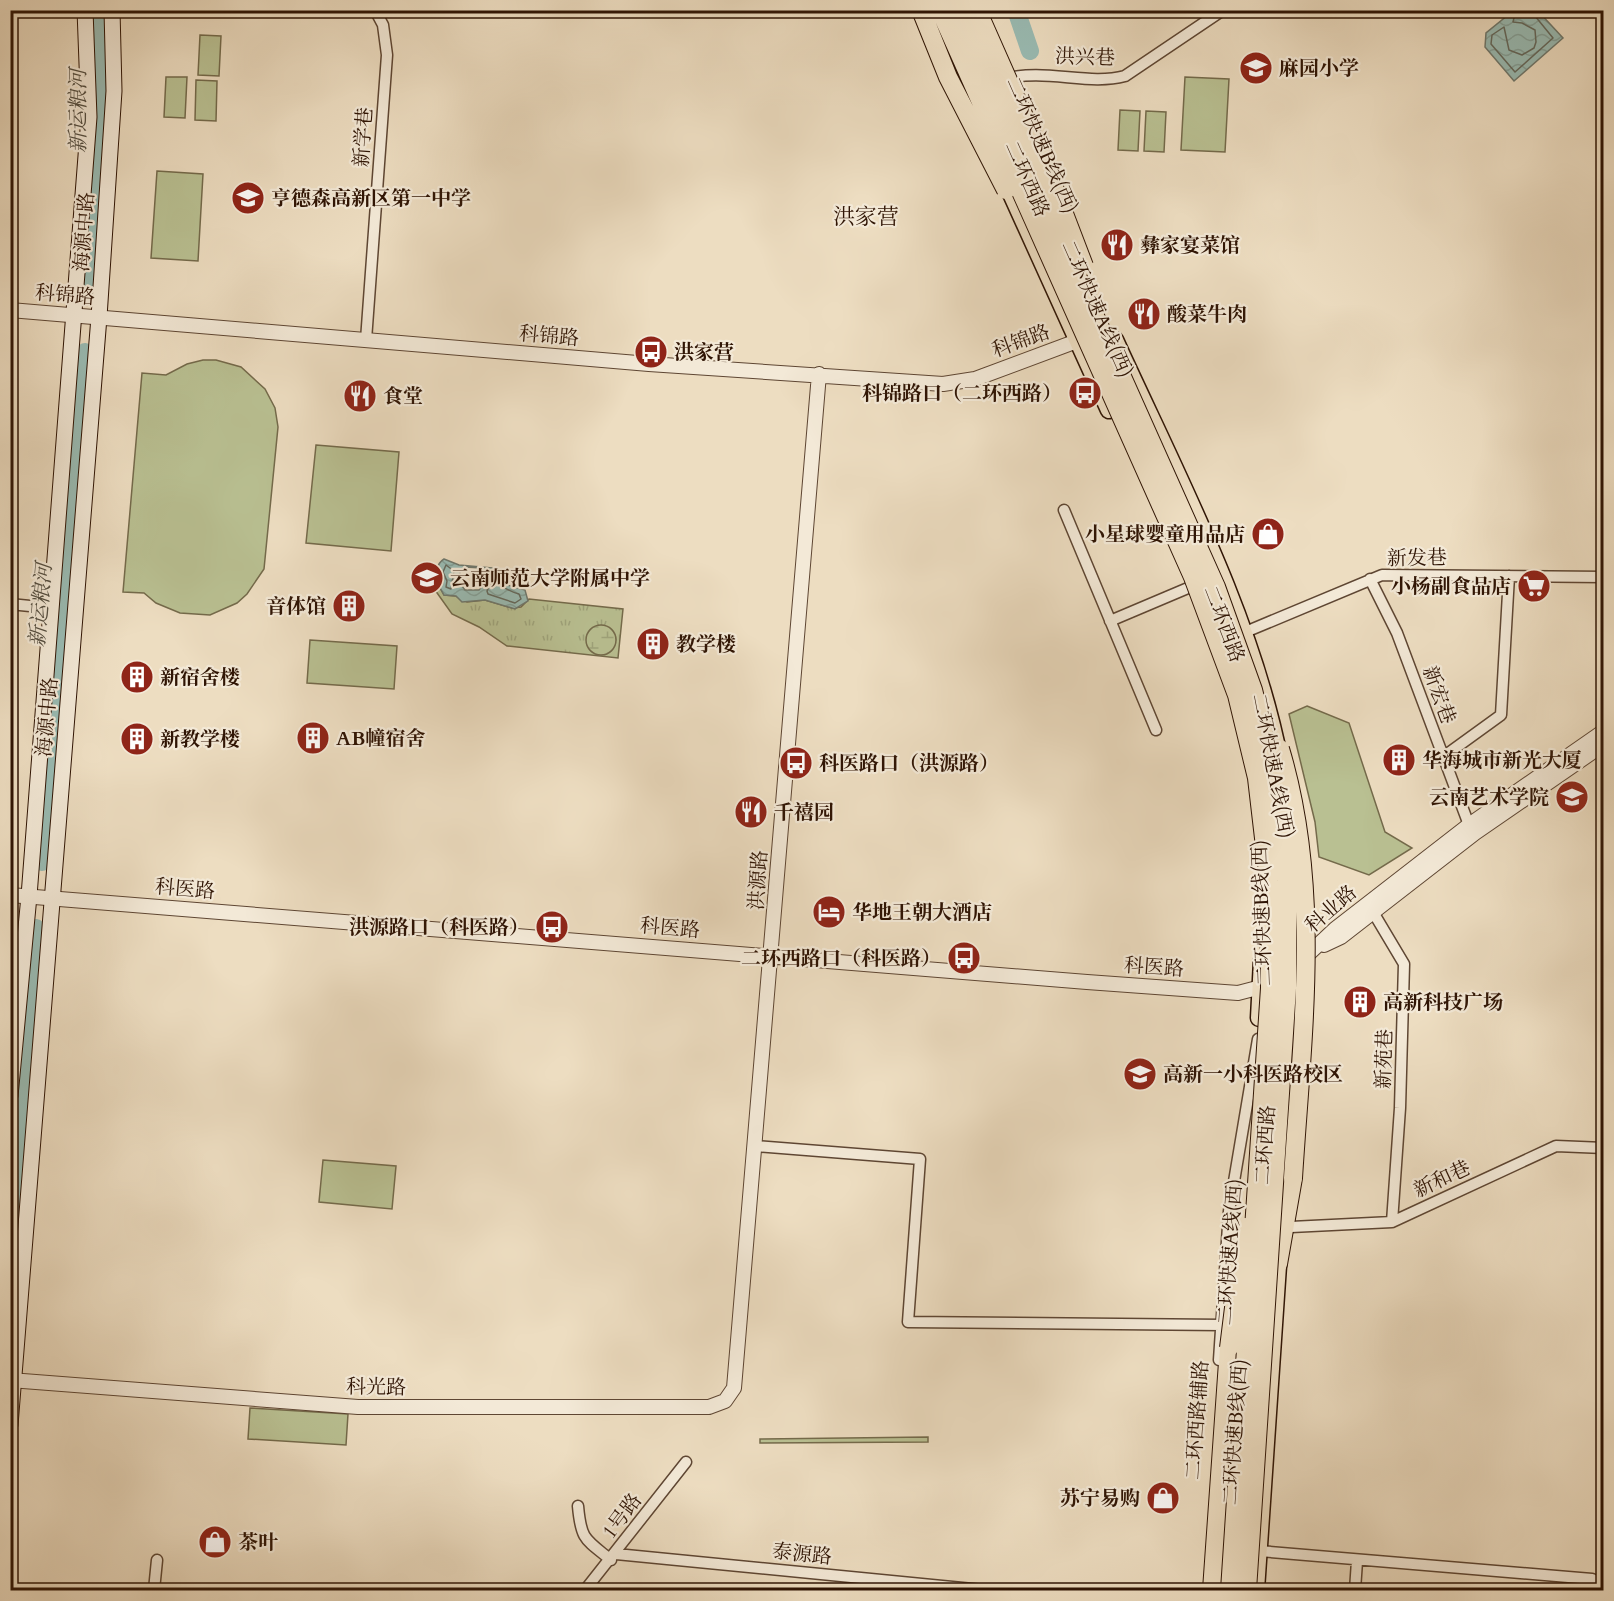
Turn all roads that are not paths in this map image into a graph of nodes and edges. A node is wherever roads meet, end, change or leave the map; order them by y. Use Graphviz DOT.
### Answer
graph roads {
  1 [pos="85,10"];
  2 [pos="112,10"];
  3 [pos="375,10"];
  4 [pos="912,10"];
  5 [pos="921,10"];
  6 [pos="930,10"];
  7 [pos="940,10"];
  8 [pos="958,10"];
  9 [pos="968,10"];
  10 [pos="977,10"];
  11 [pos="986,10"];
  12 [pos="1223,10"];
  13 [pos="956,74"];
  14 [pos="1005,79"];
  15 [pos="10,310"];
  16 [pos="73,315"];
  17 [pos="99,317"];
  18 [pos="1079,322"];
  19 [pos="366,340"];
  20 [pos="1077,341"];
  21 [pos="1115,361"];
  22 [pos="819,374"];
  23 [pos="1064,510"];
  24 [pos="1509,576"];
  25 [pos="1604,577"];
  26 [pos="1370,579"];
  27 [pos="1188,588"];
  28 [pos="10,604"];
  29 [pos="50,608"];
  30 [pos="1110,621"];
  31 [pos="1243,633"];
  32 [pos="1242,656"];
  33 [pos="1156,730"];
  34 [pos="1604,731"];
  35 [pos="1604,744"];
  36 [pos="1443,757"];
  37 [pos="1469,825"];
  38 [pos="1294,860"];
  39 [pos="10,895"];
  40 [pos="29,896"];
  41 [pos="53,898"];
  42 [pos="1373,912"];
  43 [pos="1314,950"];
  44 [pos="772,956"];
  45 [pos="1296,964"];
  46 [pos="1261,987"];
  47 [pos="1258,1039"];
  48 [pos="10,1096"];
  49 [pos="1261,1122"];
  50 [pos="755,1146"];
  51 [pos="1604,1148"];
  52 [pos="1392,1222"];
  53 [pos="1291,1227"];
  54 [pos="1278,1264"];
  55 [pos="1222,1325"];
  56 [pos="13,1380"];
  57 [pos="734,1388"];
  58 [pos="10,1425"];
  59 [pos="686,1462"];
  60 [pos="578,1506"];
  61 [pos="1259,1551"];
  62 [pos="614,1557"];
  63 [pos="157,1560"];
  64 [pos="1357,1561"];
  65 [pos="872,1580"];
  66 [pos="1603,1583"];
  67 [pos="154,1590"];
  68 [pos="585,1590"];
  69 [pos="864,1590"];
  70 [pos="983,1590"];
  71 [pos="1204,1590"];
  72 [pos="1212,1590"];
  73 [pos="1221,1590"];
  74 [pos="1230,1590"];
  75 [pos="1247,1590"];
  76 [pos="1256,1590"];
  77 [pos="1355,1590"];
  78 [pos="1603,1590"];
  1 -- 16 [label="main road, 海源中路"];
  2 -- 17 [label="main road, 海源中路"];
  3 -- 19 [label="street, 新学巷"];
  4 -- 13 [label="street"];
  5 -- 18 [label="highway, bridge"];
  6 -- 13 [label="main road, 二环西路"];
  7 -- 18 [label="highway, 二环快速A线(西), bridge"];
  8 -- 21 [label="highway, 二环快速B线(西), bridge"];
  9 -- 14 [label="main road, 二环西路"];
  10 -- 21 [label="highway, bridge"];
  11 -- 14 [label="street"];
  12 -- 14 [label="street, 洪兴巷"];
  13 -- 20 [label="main road, 二环西路"];
  14 -- 31 [label="main road, 二环西路"];
  15 -- 16 [label="street, 科锦路"];
  16 -- 17 [label="street, 科锦路"];
  16 -- 29 [label="main road, 海源中路"];
  17 -- 19 [label="street, 科锦路"];
  17 -- 41 [label="main road, 海源中路"];
  18 -- 49 [label="highway, 二环快速A线(西), bridge"];
  19 -- 22 [label="street, 科锦路"];
  20 -- 22 [label="street, 科锦路"];
  20 -- 27 [label="main road, 二环西路"];
  21 -- 32 [label="highway, 二环快速B线(西), bridge"];
  22 -- 44 [label="street, 洪源路"];
  23 -- 30 [label="street"];
  24 -- 25 [label="street, 新发巷"];
  24 -- 26 [label="street, 新发巷"];
  24 -- 36 [label="street"];
  26 -- 31 [label="street, 新发巷"];
  26 -- 36 [label="street, 新宏巷"];
  27 -- 30 [label="street"];
  27 -- 46 [label="main road, 二环西路"];
  28 -- 29 [label="street"];
  29 -- 40 [label="main road, 海源中路"];
  30 -- 33 [label="street"];
  31 -- 38 [label="main road, 二环西路"];
  32 -- 54 [label="highway, bridge"];
  32 -- 75 [label="highway, 二环快速B线(西), bridge"];
  34 -- 37 [label="street, 科业路"];
  35 -- 42 [label="street, 科业路"];
  36 -- 37 [label="street, 新宏巷"];
  37 -- 43 [label="street, 科业路"];
  38 -- 43 [label="street"];
  38 -- 45 [label="main road, 二环西路"];
  39 -- 40 [label="street, 科医路"];
  40 -- 41 [label="street, 科医路"];
  40 -- 48 [label="main road, 海源中路"];
  41 -- 44 [label="street, 科医路"];
  41 -- 56 [label="main road, 海源中路"];
  42 -- 43 [label="street, 科业路"];
  42 -- 52 [label="street, 新苑巷"];
  43 -- 45 [label="street, 科医路"];
  43 -- 53 [label="street"];
  44 -- 46 [label="street, 科医路"];
  44 -- 50 [label="street, 洪源路"];
  45 -- 46 [label="street, 科医路"];
  45 -- 54 [label="main road, 二环西路"];
  46 -- 47 [label="main road, 二环西路"];
  47 -- 55 [label="street, 二环西路辅路"];
  47 -- 73 [label="main road, 二环西路"];
  49 -- 72 [label="highway, bridge"];
  49 -- 74 [label="highway, 二环快速A线(西), bridge"];
  50 -- 55 [label="street"];
  50 -- 57 [label="street, 洪源路"];
  51 -- 52 [label="street, 新和巷"];
  52 -- 53 [label="street, 新和巷"];
  53 -- 54 [label="street"];
  54 -- 61 [label="main road, 二环西路"];
  55 -- 71 [label="street, 二环西路辅路"];
  56 -- 57 [label="street, 科光路"];
  56 -- 58 [label="main road, 海源中路"];
  59 -- 62 [label="street, 1号路"];
  60 -- 62 [label="street"];
  61 -- 64 [label="street"];
  61 -- 76 [label="main road, 二环西路"];
  62 -- 65 [label="street, 泰源路"];
  62 -- 68 [label="street, 1号路"];
  63 -- 67 [label="street"];
  64 -- 66 [label="street"];
  64 -- 77 [label="street"];
  65 -- 69 [label="street"];
  65 -- 70 [label="street, 泰源路"];
  66 -- 78 [label="street"];
}
